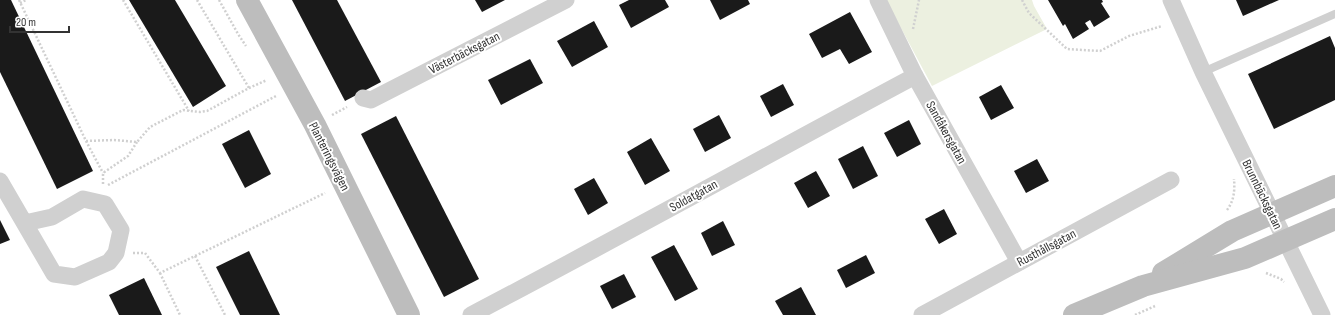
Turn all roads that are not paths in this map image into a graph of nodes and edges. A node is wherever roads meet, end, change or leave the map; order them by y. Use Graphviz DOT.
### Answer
graph roads {
  1 [pos="247,0"];
  2 [pos="566,0"];
  3 [pos="878,0"];
  4 [pos="1171,0"];
  5 [pos="1335,14"];
  6 [pos="1203,72"];
  7 [pos="916,76"];
  8 [pos="363,98"];
  9 [pos="1171,180"];
  10 [pos="0,181"];
  11 [pos="1335,186"];
  12 [pos="1272,214"];
  13 [pos="1335,219"];
  14 [pos="25,223"];
  15 [pos="1286,240"];
  16 [pos="1019,262"];
  17 [pos="1143,286"];
  18 [pos="409,315"];
  19 [pos="471,315"];
  20 [pos="922,315"];
  21 [pos="1074,315"];
  22 [pos="1322,315"];
  1 -- 18 [label="street, Planteringsvägen"];
  2 -- 8 [label="street, Västerbäcksgatan"];
  3 -- 7 [label="street, Sandåkersgatan"];
  4 -- 6 [label="street, Brunnbäcksgatan"];
  5 -- 6 [label="lane"];
  6 -- 12 [label="street, Brunnbäcksgatan"];
  7 -- 16 [label="street, Sandåkersgatan"];
  7 -- 19 [label="street, Soldatgatan"];
  9 -- 16 [label="street, Rusthållsgatan"];
  10 -- 14 [label="street"];
  11 -- 12 [label="street"];
  12 -- 15 [label="street, Brunnbäcksgatan"];
  12 -- 17 [label="street"];
  13 -- 15 [label="street"];
  14 -- 14 [label="street"];
  15 -- 17 [label="street"];
  15 -- 22 [label="street, Brunnbäcksgatan"];
  16 -- 20 [label="street, Rusthållsgatan"];
  17 -- 21 [label="street"];
}
